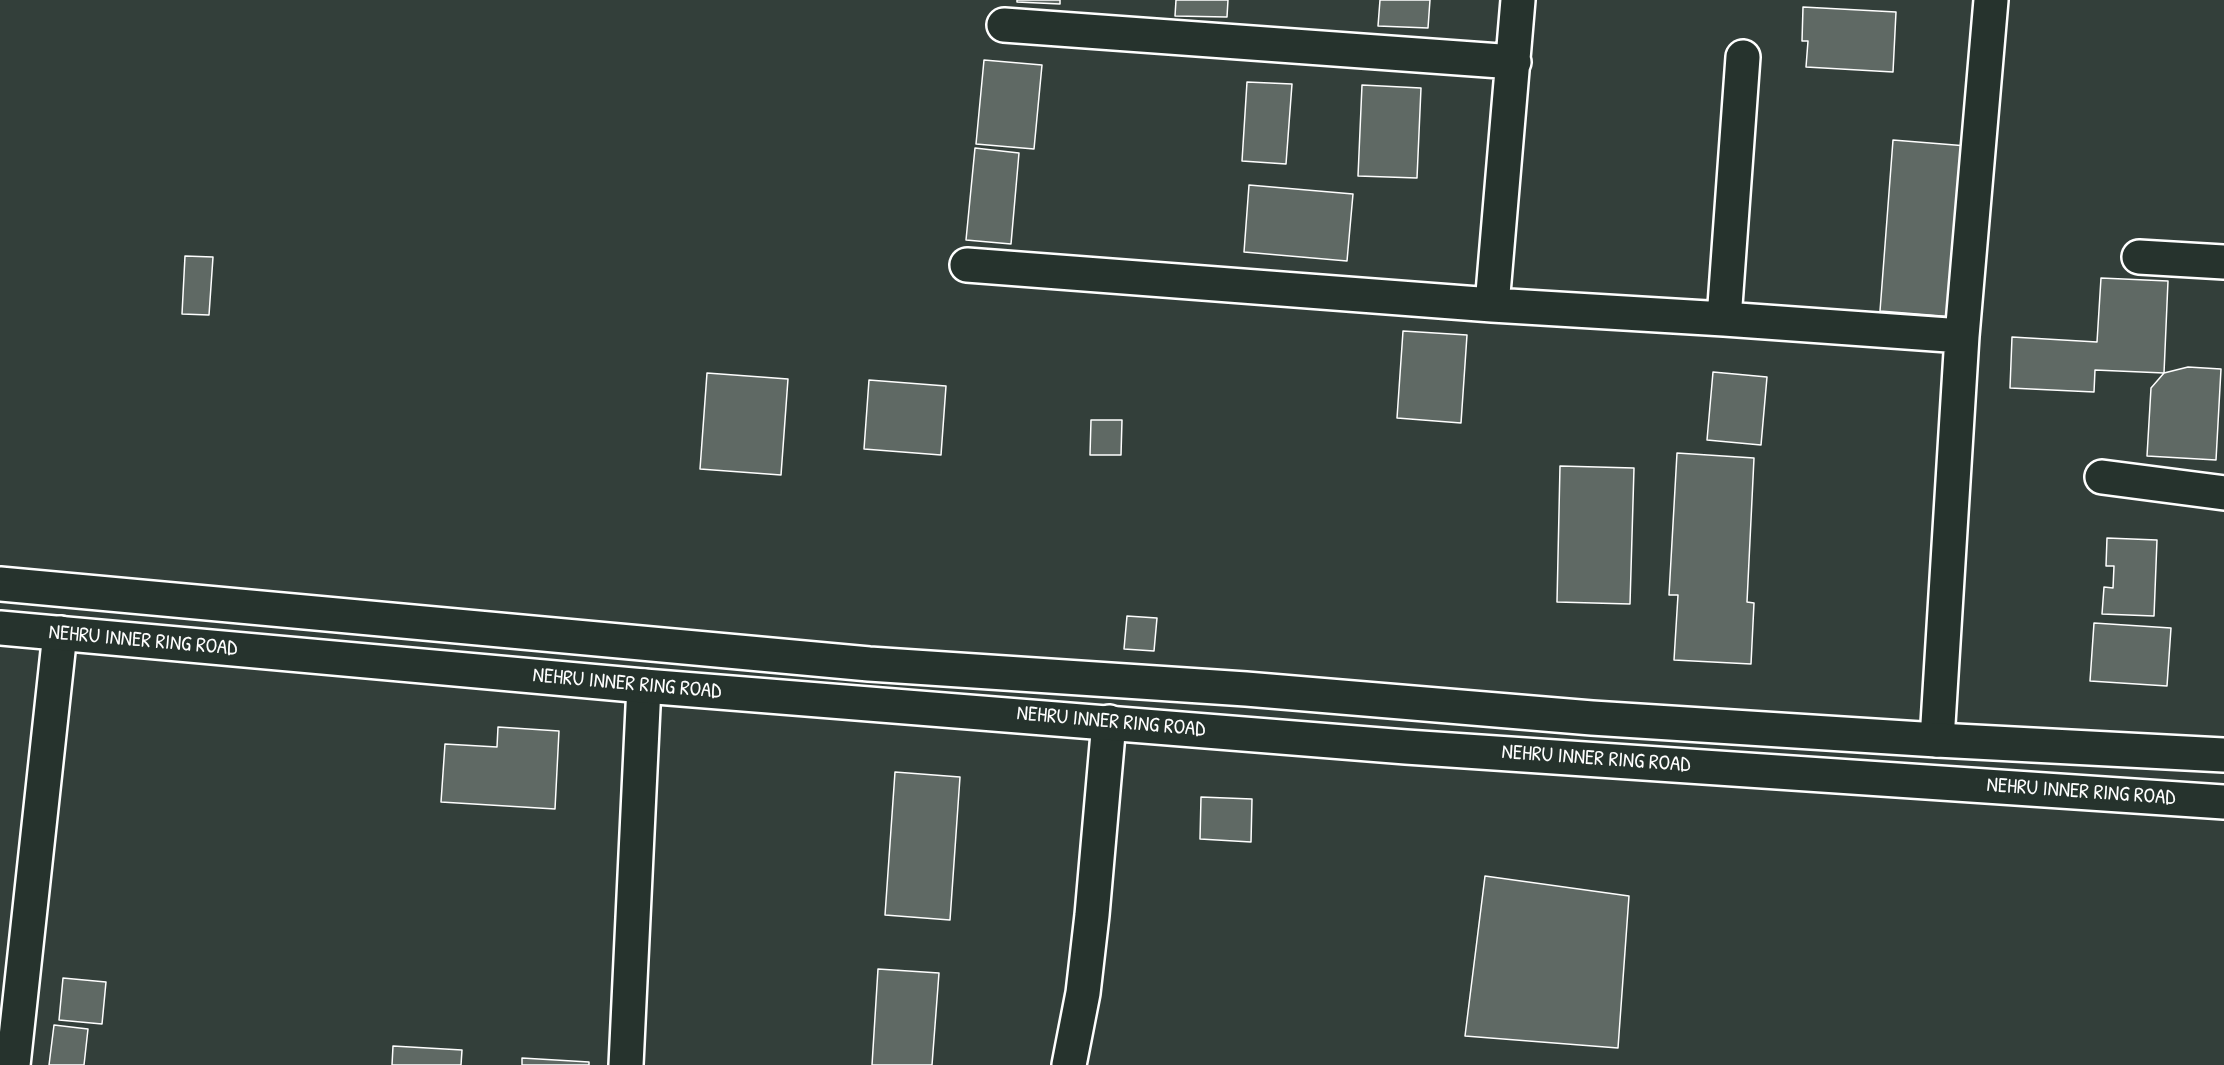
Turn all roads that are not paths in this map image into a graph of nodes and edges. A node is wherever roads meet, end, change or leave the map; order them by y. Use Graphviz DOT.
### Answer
graph roads {
  1 [pos="1518,0"];
  2 [pos="1991,0"];
  3 [pos="1004,25"];
  4 [pos="1743,57"];
  5 [pos="1514,62"];
  6 [pos="2139,257"];
  7 [pos="2224,261"];
  8 [pos="967,265"];
  9 [pos="1492,305"];
  10 [pos="1724,319"];
  11 [pos="1962,336"];
  12 [pos="2102,477"];
  13 [pos="2224,493"];
  14 [pos="0,584"];
  15 [pos="0,628"];
  16 [pos="60,633"];
  17 [pos="644,686"];
  18 [pos="1109,722"];
  19 [pos="1937,740"];
  20 [pos="2150,751"];
  21 [pos="2224,755"];
  22 [pos="2144,796"];
  23 [pos="2224,802"];
  24 [pos="13,1065"];
  25 [pos="626,1065"];
  26 [pos="1069,1065"];
  1 -- 5 [label="main road"];
  2 -- 11 [label="main road"];
  3 -- 5 [label="main road"];
  4 -- 10 [label="main road"];
  5 -- 9 [label="main road"];
  6 -- 7 [label="main road"];
  8 -- 9 [label="main road"];
  9 -- 10 [label="main road"];
  10 -- 11 [label="main road"];
  11 -- 19 [label="main road"];
  12 -- 13 [label="main road"];
  14 -- 19 [label="main road, NEHRU INNER RING ROAD"];
  15 -- 16 [label="main road, NEHRU INNER RING ROAD"];
  16 -- 17 [label="main road, NEHRU INNER RING ROAD"];
  16 -- 24 [label="main road"];
  17 -- 18 [label="main road, NEHRU INNER RING ROAD"];
  17 -- 25 [label="main road"];
  18 -- 22 [label="main road, NEHRU INNER RING ROAD"];
  18 -- 26 [label="main road"];
  19 -- 20 [label="main road, NEHRU INNER RING ROAD"];
  20 -- 21 [label="main road, NEHRU INNER RING ROAD"];
  20 -- 22 [label="main road"];
  22 -- 23 [label="main road, NEHRU INNER RING ROAD"];
}
